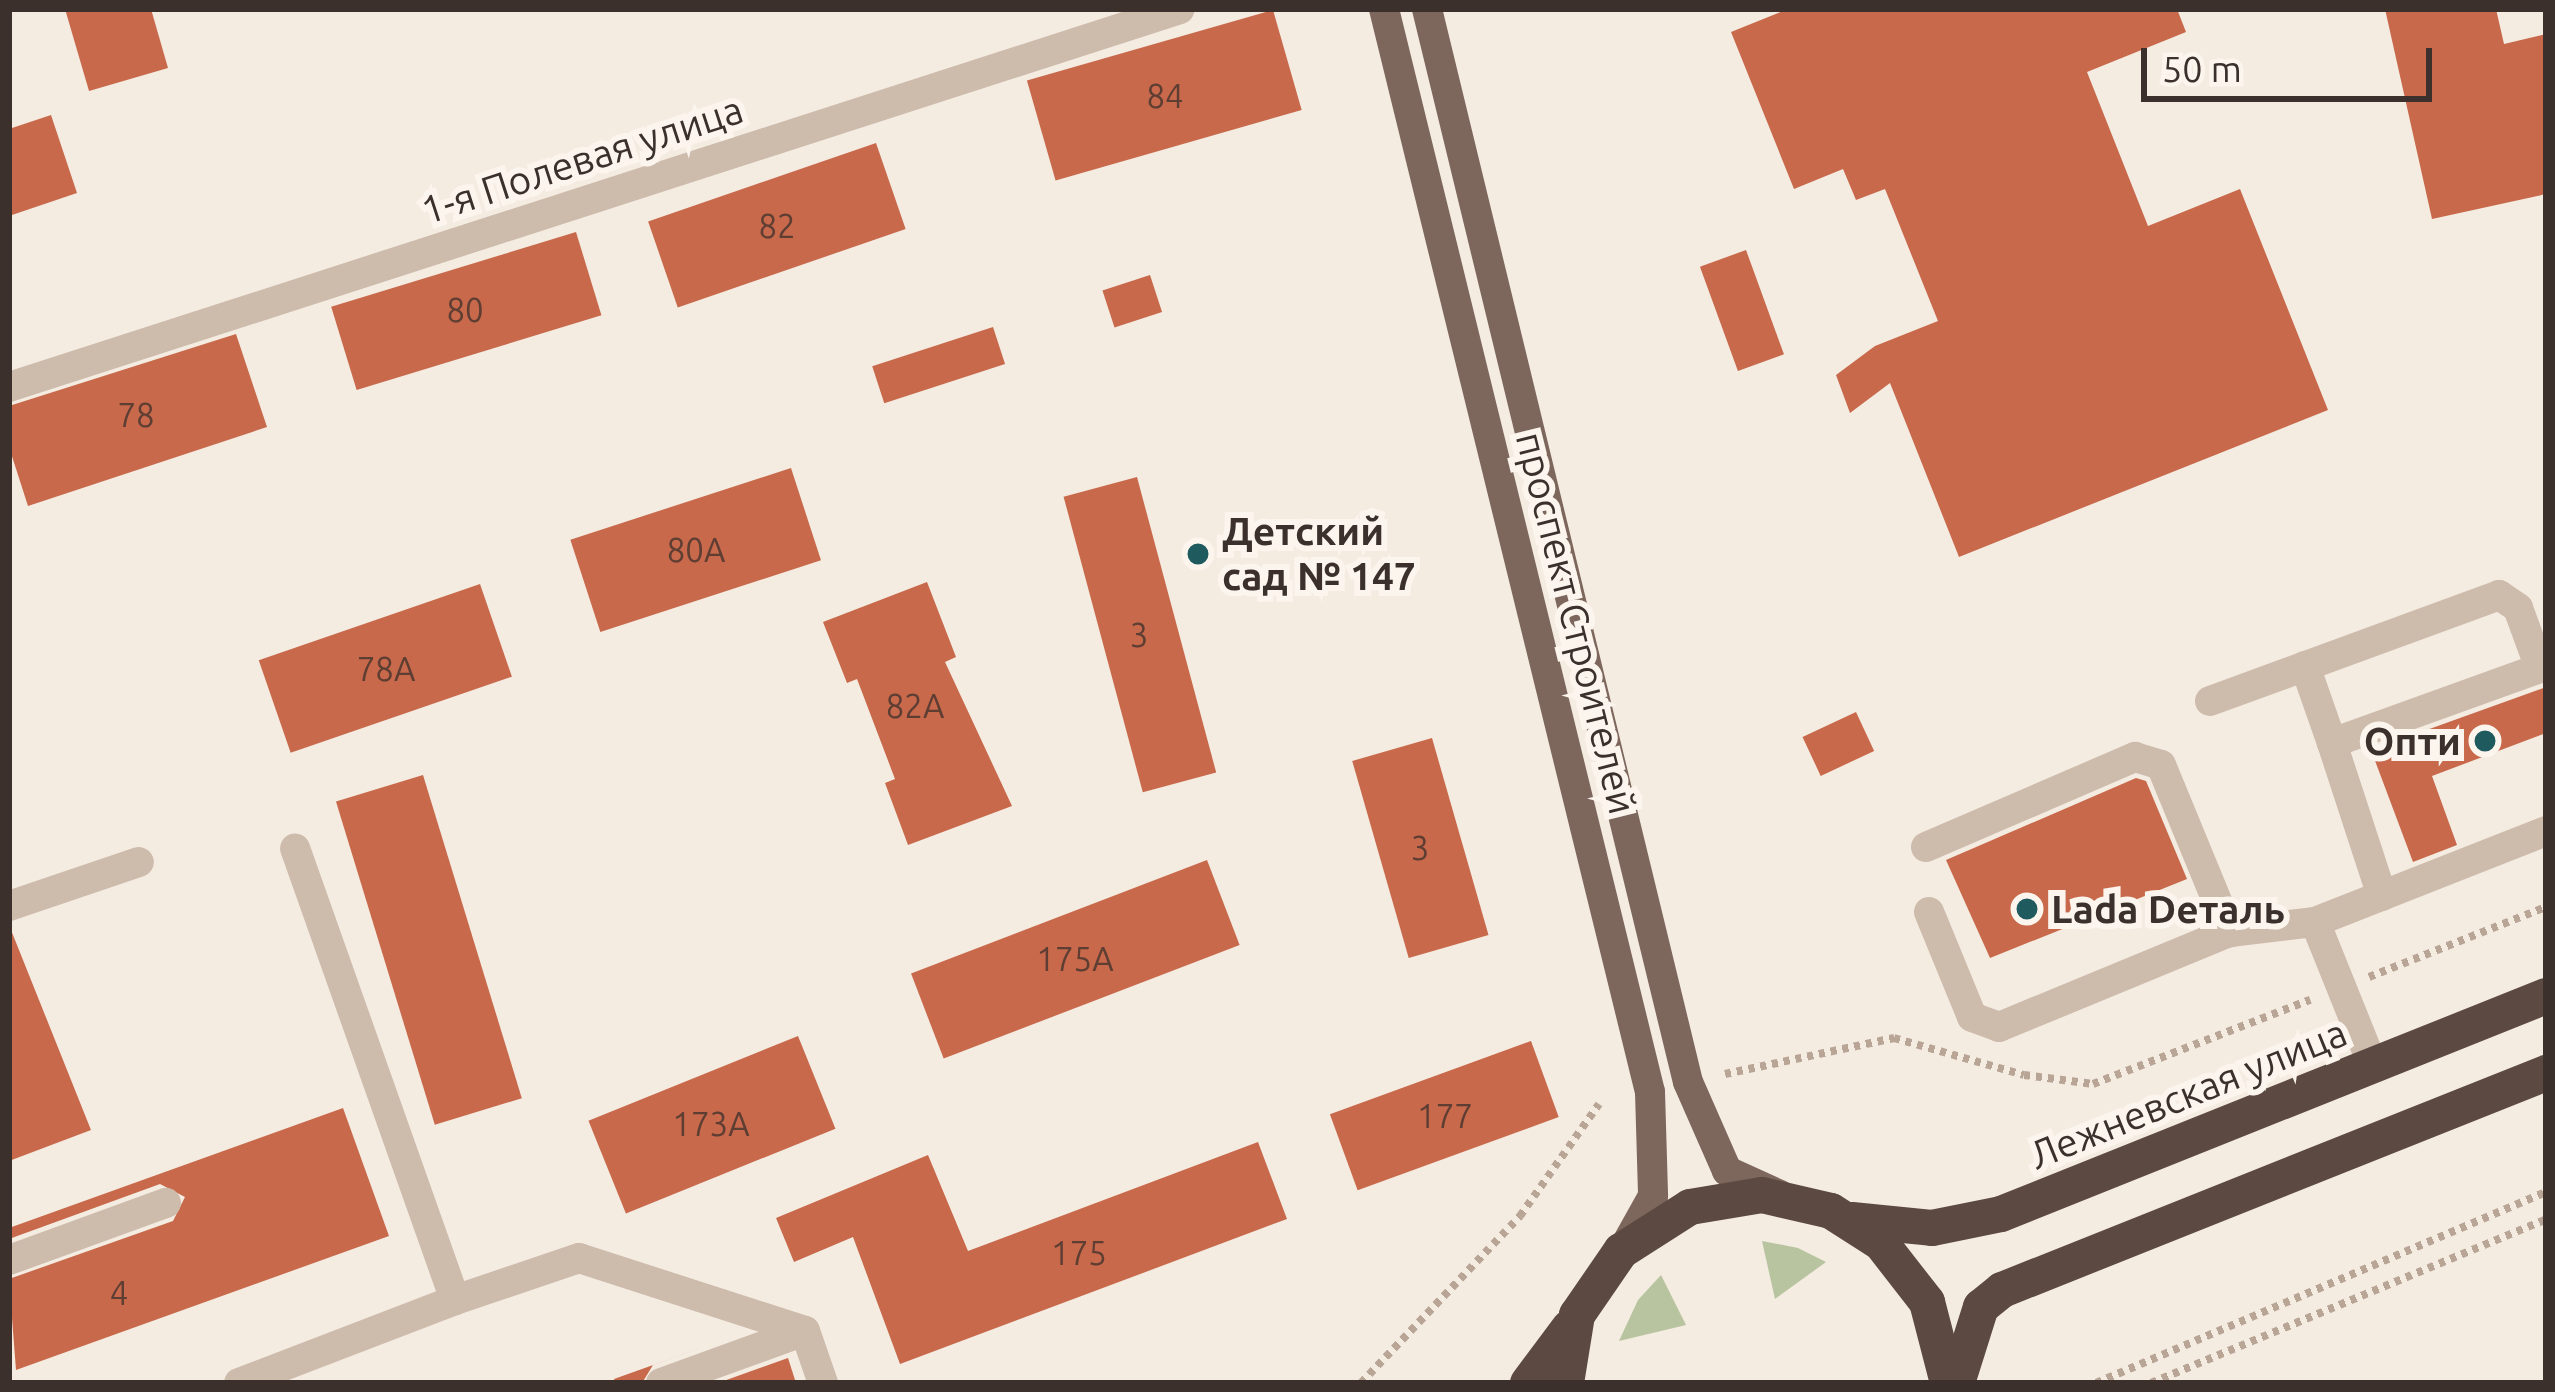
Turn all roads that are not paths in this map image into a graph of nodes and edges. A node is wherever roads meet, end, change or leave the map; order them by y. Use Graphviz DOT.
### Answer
graph roads {
  1 [pos="1180,9"];
  2 [pos="1384,9"];
  3 [pos="1427,9"];
  4 [pos="9,387"];
  5 [pos="2306,666"];
  6 [pos="2543,667"];
  7 [pos="2210,701"];
  8 [pos="2332,742"];
  9 [pos="2546,831"];
  10 [pos="1926,848"];
  11 [pos="295,849"];
  12 [pos="139,862"];
  13 [pos="2382,896"];
  14 [pos="9,906"];
  15 [pos="1929,912"];
  16 [pos="2315,922"];
  17 [pos="2230,932"];
  18 [pos="2546,996"];
  19 [pos="2373,1066"];
  20 [pos="2546,1072"];
  21 [pos="1786,1198"];
  22 [pos="166,1204"];
  23 [pos="1852,1220"];
  24 [pos="1621,1250"];
  25 [pos="9,1260"];
  26 [pos="455,1300"];
  27 [pos="1577,1315"];
  28 [pos="806,1331"];
  29 [pos="239,1383"];
  30 [pos="661,1383"];
  31 [pos="823,1383"];
  32 [pos="1528,1383"];
  33 [pos="1566,1383"];
  34 [pos="1952,1383"];
  1 -- 4 [label="street, 1-я Полевая улица"];
  2 -- 24 [label="main road, проспект Строителей"];
  3 -- 21 [label="main road, проспект Строителей"];
  5 -- 6 [label="street"];
  5 -- 7 [label="street"];
  5 -- 8 [label="street"];
  6 -- 8 [label="street"];
  8 -- 13 [label="street"];
  9 -- 13 [label="street"];
  10 -- 17 [label="street"];
  11 -- 26 [label="street"];
  12 -- 14 [label="street"];
  13 -- 16 [label="street"];
  15 -- 17 [label="street"];
  16 -- 17 [label="street"];
  16 -- 19 [label="street"];
  18 -- 19 [label="highway, Лежневская улица"];
  19 -- 23 [label="highway, Лежневская улица"];
  20 -- 34 [label="highway"];
  21 -- 23 [label="highway"];
  21 -- 24 [label="highway"];
  22 -- 25 [label="street"];
  23 -- 34 [label="highway"];
  24 -- 27 [label="highway"];
  26 -- 28 [label="street"];
  26 -- 29 [label="street"];
  27 -- 32 [label="highway"];
  27 -- 33 [label="highway"];
  28 -- 30 [label="street"];
  28 -- 31 [label="street"];
}
